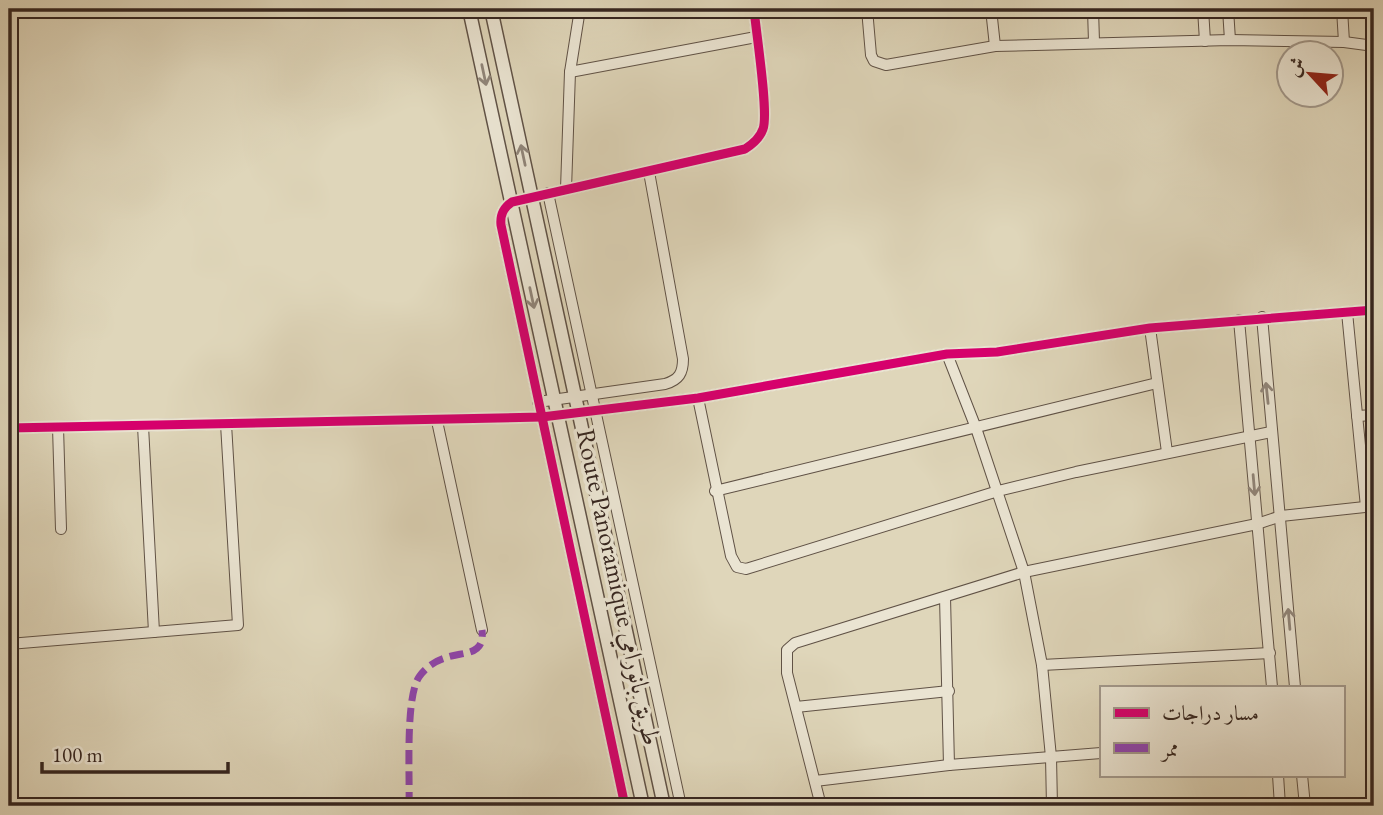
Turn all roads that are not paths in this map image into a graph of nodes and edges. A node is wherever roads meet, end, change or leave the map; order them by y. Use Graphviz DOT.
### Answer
graph roads {
  1 [pos="469,9"];
  2 [pos="491,9"];
  3 [pos="580,9"];
  4 [pos="754,9"];
  5 [pos="867,9"];
  6 [pos="991,9"];
  7 [pos="1093,9"];
  8 [pos="1203,9"];
  9 [pos="1228,9"];
  10 [pos="1342,9"];
  11 [pos="756,37"];
  12 [pos="1343,38"];
  13 [pos="1230,40"];
  14 [pos="1205,41"];
  15 [pos="1274,41"];
  16 [pos="1094,42"];
  17 [pos="1344,42"];
  18 [pos="995,46"];
  19 [pos="1374,46"];
  20 [pos="570,72"];
  21 [pos="649,172"];
  22 [pos="566,189"];
  23 [pos="548,193"];
  24 [pos="532,197"];
  25 [pos="512,202"];
  26 [pos="1374,310"];
  27 [pos="1347,312"];
  28 [pos="1262,317"];
  29 [pos="1239,320"];
  30 [pos="1150,328"];
  31 [pos="947,354"];
  32 [pos="1157,383"];
  33 [pos="592,394"];
  34 [pos="575,397"];
  35 [pos="698,398"];
  36 [pos="555,399"];
  37 [pos="538,402"];
  38 [pos="596,412"];
  39 [pos="579,414"];
  40 [pos="1374,415"];
  41 [pos="558,416"];
  42 [pos="1357,416"];
  43 [pos="542,417"];
  44 [pos="437,421"];
  45 [pos="226,424"];
  46 [pos="143,426"];
  47 [pos="58,427"];
  48 [pos="9,428"];
  49 [pos="976,428"];
  50 [pos="1271,432"];
  51 [pos="1249,436"];
  52 [pos="1167,452"];
  53 [pos="715,491"];
  54 [pos="998,491"];
  55 [pos="1370,506"];
  56 [pos="1281,516"];
  57 [pos="1257,524"];
  58 [pos="61,529"];
  59 [pos="1024,572"];
  60 [pos="945,597"];
  61 [pos="482,630"];
  62 [pos="154,632"];
  63 [pos="9,645"];
  64 [pos="1270,653"];
  65 [pos="1042,665"];
  66 [pos="1272,686"];
  67 [pos="1295,686"];
  68 [pos="949,691"];
  69 [pos="796,707"];
  70 [pos="1100,753"];
  71 [pos="1051,757"];
  72 [pos="949,765"];
  73 [pos="1278,776"];
  74 [pos="1302,776"];
  75 [pos="815,780"];
  76 [pos="625,806"];
  77 [pos="643,806"];
  78 [pos="664,806"];
  79 [pos="681,806"];
  80 [pos="821,806"];
  81 [pos="1052,806"];
  82 [pos="1280,806"];
  83 [pos="1305,806"];
  1 -- 25 [label="street, Route Panoramique طريق بانورامي, one-way"];
  24 -- 2 [label="street, Route Panoramique طريق بانورامي, one-way"];
  3 -- 20 [label="street"];
  4 -- 11 [label="street"];
  5 -- 18 [label="street"];
  6 -- 18 [label="street"];
  7 -- 16 [label="street"];
  8 -- 14 [label="street"];
  9 -- 13 [label="street"];
  10 -- 12 [label="street"];
  11 -- 20 [label="street"];
  11 -- 21 [label="street"];
  13 -- 14 [label="street"];
  13 -- 15 [label="street"];
  14 -- 16 [label="street"];
  16 -- 18 [label="street"];
  17 -- 19 [label="street"];
  20 -- 22 [label="street"];
  21 -- 22 [label="street"];
  21 -- 33 [label="street"];
  22 -- 23 [label="street"];
  23 -- 24 [label="street"];
  23 -- 33 [label="street"];
  24 -- 25 [label="street"];
  24 -- 34 [label="street, Route Panoramique طريق بانورامي"];
  25 -- 36 [label="street, Route Panoramique طريق بانورامي, one-way"];
  25 -- 37 [label="street"];
  26 -- 27 [label="street"];
  27 -- 28 [label="street"];
  27 -- 42 [label="street"];
  28 -- 29 [label="street"];
  50 -- 28 [label="street, one-way"];
  29 -- 30 [label="street"];
  29 -- 51 [label="street"];
  30 -- 31 [label="street"];
  30 -- 32 [label="street"];
  31 -- 35 [label="street"];
  31 -- 49 [label="street"];
  32 -- 49 [label="street"];
  32 -- 52 [label="street"];
  33 -- 34 [label="street"];
  33 -- 38 [label="street"];
  34 -- 36 [label="street"];
  34 -- 39 [label="street, Route Panoramique طريق بانورامي"];
  35 -- 38 [label="street"];
  35 -- 53 [label="street"];
  36 -- 37 [label="street"];
  36 -- 41 [label="street, Route Panoramique طريق بانورامي"];
  37 -- 43 [label="street"];
  38 -- 39 [label="street"];
  38 -- 79 [label="street"];
  39 -- 41 [label="street"];
  39 -- 78 [label="street, Route Panoramique طريق بانورامي"];
  40 -- 42 [label="street"];
  41 -- 43 [label="street"];
  41 -- 77 [label="street, Route Panoramique طريق بانورامي"];
  42 -- 55 [label="street"];
  43 -- 44 [label="street"];
  43 -- 76 [label="street"];
  44 -- 45 [label="street"];
  44 -- 61 [label="street"];
  45 -- 46 [label="street"];
  45 -- 62 [label="street"];
  46 -- 47 [label="street"];
  46 -- 62 [label="street"];
  47 -- 48 [label="street"];
  47 -- 58 [label="street"];
  49 -- 53 [label="street"];
  49 -- 54 [label="street"];
  50 -- 51 [label="street"];
  50 -- 56 [label="street"];
  51 -- 52 [label="street"];
  51 -- 57 [label="street, one-way"];
  52 -- 54 [label="street"];
  53 -- 54 [label="street"];
  54 -- 59 [label="street"];
  55 -- 56 [label="street"];
  56 -- 57 [label="street"];
  67 -- 56 [label="street, one-way"];
  57 -- 59 [label="street"];
  57 -- 64 [label="street"];
  59 -- 60 [label="street"];
  59 -- 65 [label="street"];
  60 -- 68 [label="street"];
  60 -- 69 [label="street"];
  62 -- 63 [label="street"];
  64 -- 65 [label="street"];
  64 -- 66 [label="street"];
  65 -- 71 [label="street"];
  68 -- 69 [label="street"];
  68 -- 72 [label="street"];
  69 -- 75 [label="street"];
  70 -- 71 [label="street"];
  71 -- 72 [label="street"];
  71 -- 81 [label="street"];
  72 -- 75 [label="street"];
  73 -- 82 [label="street"];
  74 -- 83 [label="street"];
  75 -- 80 [label="street"];
}
